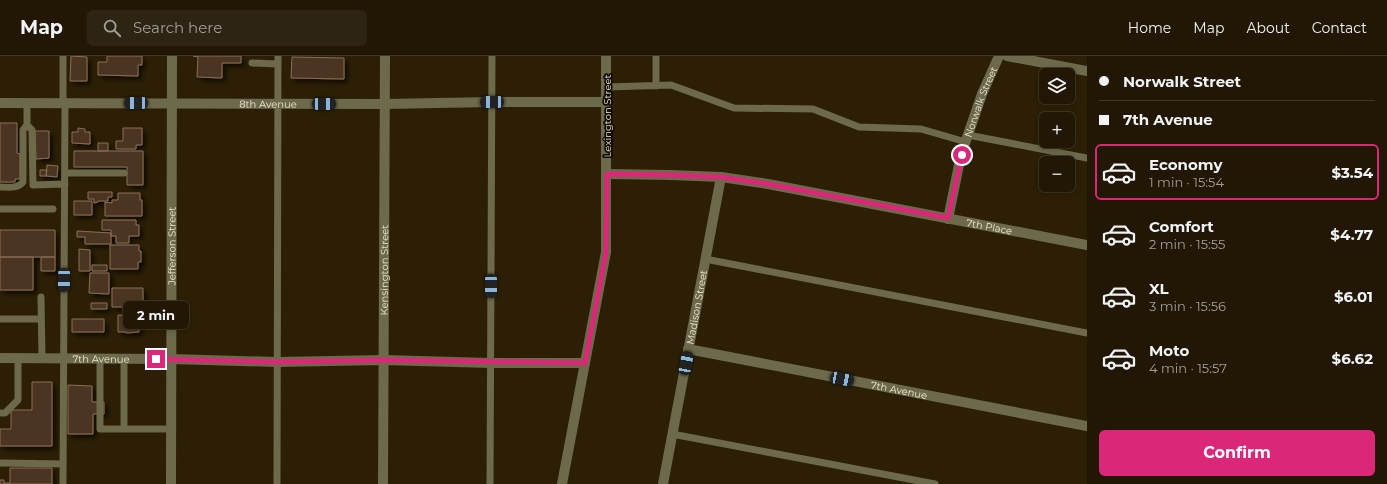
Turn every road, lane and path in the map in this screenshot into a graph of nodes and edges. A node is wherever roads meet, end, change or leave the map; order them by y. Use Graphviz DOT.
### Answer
graph roads {
  1 [pos="63,56"];
  2 [pos="172,56"];
  3 [pos="385,56"];
  4 [pos="492,56"];
  5 [pos="606,56"];
  6 [pos="656,56"];
  7 [pos="999,56"];
  8 [pos="1007,56"];
  9 [pos="278,60"];
  10 [pos="252,63"];
  11 [pos="1087,71"];
  12 [pos="656,86"];
  13 [pos="607,87"];
  14 [pos="492,102"];
  15 [pos="607,102"];
  16 [pos="0,103"];
  17 [pos="27,103"];
  18 [pos="173,103"];
  19 [pos="64,104"];
  20 [pos="278,104"];
  21 [pos="385,104"];
  22 [pos="26,124"];
  23 [pos="967,139"];
  24 [pos="1087,158"];
  25 [pos="65,173"];
  26 [pos="124,173"];
  27 [pos="607,174"];
  28 [pos="721,177"];
  29 [pos="65,184"];
  30 [pos="0,187"];
  31 [pos="0,209"];
  32 [pos="53,209"];
  33 [pos="948,218"];
  34 [pos="1087,245"];
  35 [pos="705,259"];
  36 [pos="41,297"];
  37 [pos="0,319"];
  38 [pos="42,320"];
  39 [pos="1087,333"];
  40 [pos="688,349"];
  41 [pos="0,358"];
  42 [pos="18,358"];
  43 [pos="42,358"];
  44 [pos="63,358"];
  45 [pos="100,358"];
  46 [pos="124,358"];
  47 [pos="172,359"];
  48 [pos="384,360"];
  49 [pos="277,362"];
  50 [pos="491,363"];
  51 [pos="585,363"];
  52 [pos="0,413"];
  53 [pos="1087,426"];
  54 [pos="124,429"];
  55 [pos="171,429"];
  56 [pos="672,434"];
  57 [pos="0,463"];
  58 [pos="63,464"];
  59 [pos="63,484"];
  60 [pos="171,484"];
  61 [pos="277,484"];
  62 [pos="383,484"];
  63 [pos="490,484"];
  64 [pos="562,484"];
  65 [pos="663,484"];
  66 [pos="935,484"];
  1 -- 19 [label="lane"];
  2 -- 18 [label="street, Jefferson Street"];
  3 -- 21 [label="street, Kensington Street"];
  4 -- 14 [label="lane"];
  5 -- 13 [label="street, Lexington Street"];
  6 -- 12 [label="lane"];
  7 -- 23 [label="street, Norwalk Street"];
  8 -- 11 [label="street"];
  9 -- 10 [label="lane"];
  9 -- 20 [label="lane"];
  12 -- 13 [label="lane"];
  12 -- 23 [label="lane"];
  13 -- 15 [label="street, Lexington Street"];
  14 -- 15 [label="street, 8th Avenue"];
  14 -- 21 [label="street, 8th Avenue"];
  14 -- 50 [label="lane"];
  15 -- 27 [label="street, Lexington Street"];
  16 -- 17 [label="street, 8th Avenue"];
  17 -- 19 [label="street, 8th Avenue"];
  17 -- 22 [label="lane"];
  18 -- 19 [label="street, 8th Avenue"];
  18 -- 20 [label="street, 8th Avenue"];
  18 -- 47 [label="street, Jefferson Street"];
  19 -- 25 [label="lane"];
  20 -- 21 [label="street, 8th Avenue"];
  20 -- 49 [label="lane"];
  21 -- 48 [label="street, Kensington Street"];
  22 -- 29 [label="lane"];
  22 -- 30 [label="lane"];
  23 -- 24 [label="lane"];
  23 -- 33 [label="street, Norwalk Street"];
  25 -- 26 [label="lane"];
  25 -- 29 [label="lane"];
  27 -- 28 [label="street, 7th Place"];
  27 -- 51 [label="street, Lexington Street"];
  28 -- 33 [label="street, 7th Place"];
  28 -- 35 [label="street, Madison Street"];
  29 -- 44 [label="lane"];
  31 -- 32 [label="lane"];
  33 -- 34 [label="street, 7th Place"];
  35 -- 39 [label="lane"];
  35 -- 40 [label="street, Madison Street"];
  36 -- 38 [label="lane"];
  37 -- 38 [label="lane"];
  38 -- 43 [label="lane"];
  40 -- 53 [label="street, 7th Avenue"];
  40 -- 56 [label="street, Madison Street"];
  41 -- 42 [label="street, 7th Avenue"];
  42 -- 43 [label="street, 7th Avenue"];
  42 -- 52 [label="lane"];
  43 -- 44 [label="street, 7th Avenue"];
  44 -- 45 [label="street, 7th Avenue"];
  44 -- 58 [label="lane"];
  45 -- 46 [label="street, 7th Avenue"];
  45 -- 54 [label="lane"];
  46 -- 47 [label="street, 7th Avenue"];
  46 -- 54 [label="lane"];
  47 -- 49 [label="street, 7th Avenue"];
  47 -- 55 [label="street, Jefferson Street"];
  48 -- 49 [label="street, 7th Avenue"];
  48 -- 50 [label="street, 7th Avenue"];
  48 -- 62 [label="street, Kensington Street"];
  49 -- 61 [label="lane"];
  50 -- 51 [label="street, 7th Avenue"];
  50 -- 63 [label="lane"];
  51 -- 64 [label="street, Lexington Street"];
  54 -- 55 [label="lane"];
  55 -- 60 [label="street, Jefferson Street"];
  56 -- 65 [label="street, Madison Street"];
  56 -- 66 [label="lane"];
  57 -- 58 [label="lane"];
  58 -- 59 [label="lane"];
}
